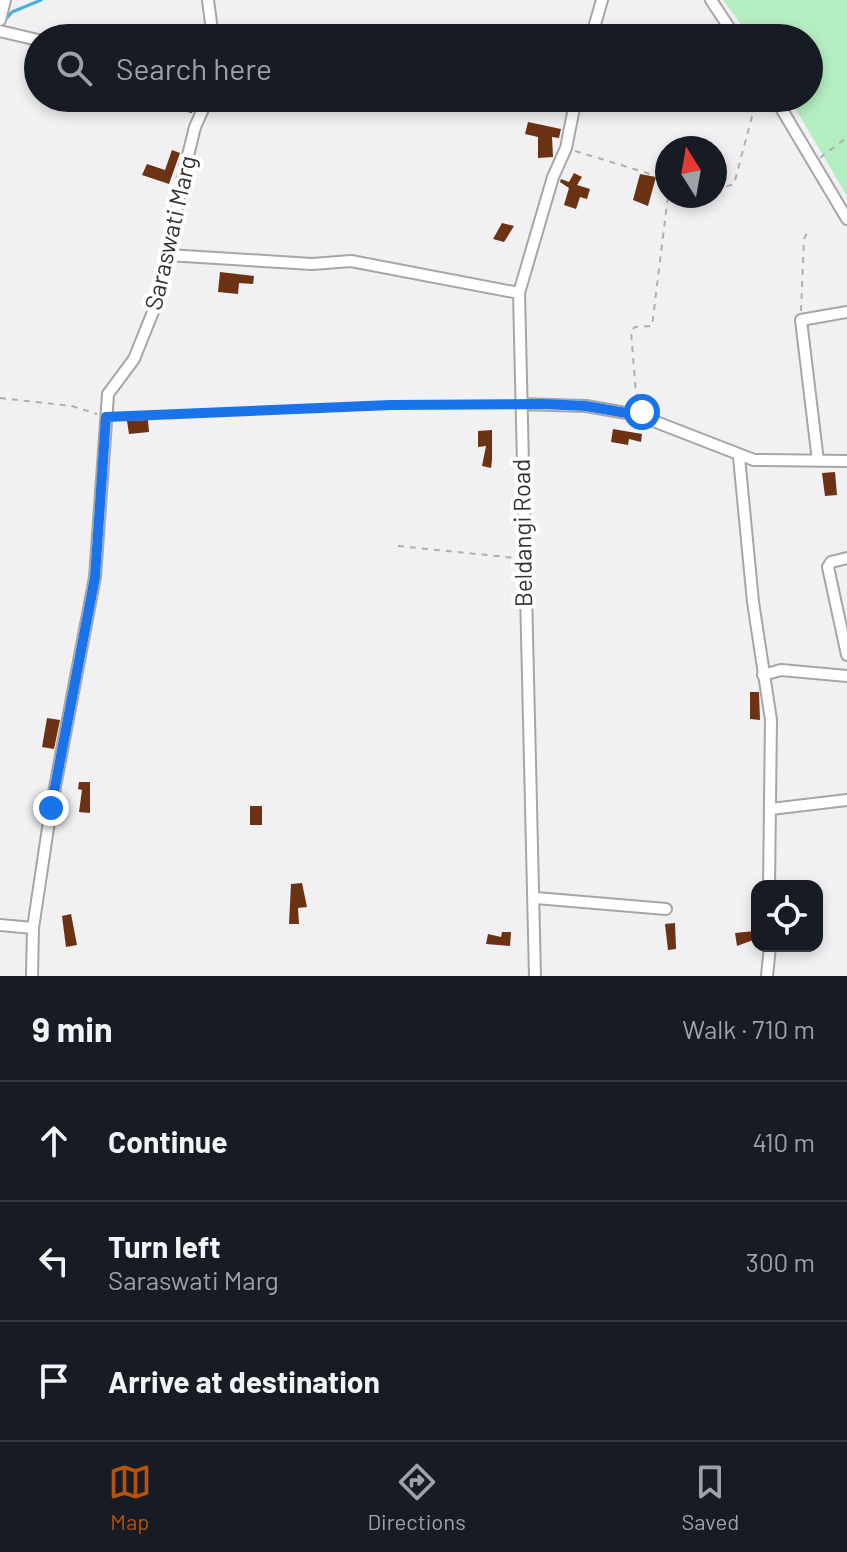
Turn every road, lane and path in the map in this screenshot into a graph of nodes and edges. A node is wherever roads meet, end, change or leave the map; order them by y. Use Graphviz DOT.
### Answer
graph roads {
  1 [pos="5,0"];
  2 [pos="208,0"];
  3 [pos="602,0"];
  4 [pos="711,0"];
  5 [pos="0,20"];
  6 [pos="211,24"];
  7 [pos="595,24"];
  8 [pos="727,24"];
  9 [pos="0,31"];
  10 [pos="24,37"];
  11 [pos="202,112"];
  12 [pos="573,112"];
  13 [pos="753,112"];
  14 [pos="783,112"];
  15 [pos="847,137"];
  16 [pos="566,148"];
  17 [pos="813,163"];
  18 [pos="655,176"];
  19 [pos="727,186"];
  20 [pos="667,208"];
  21 [pos="847,219"];
  22 [pos="809,229"];
  23 [pos="168,255"];
  24 [pos="519,293"];
  25 [pos="847,312"];
  26 [pos="801,320"];
  27 [pos="0,398"];
  28 [pos="520,404"];
  29 [pos="638,415"];
  30 [pos="106,417"];
  31 [pos="739,457"];
  32 [pos="818,461"];
  33 [pos="847,461"];
  34 [pos="398,546"];
  35 [pos="847,558"];
  36 [pos="523,559"];
  37 [pos="847,655"];
  38 [pos="763,675"];
  39 [pos="847,676"];
  40 [pos="847,800"];
  41 [pos="771,809"];
  42 [pos="769,880"];
  43 [pos="536,898"];
  44 [pos="666,909"];
  45 [pos="0,925"];
  46 [pos="33,928"];
  47 [pos="769,952"];
  48 [pos="32,976"];
  49 [pos="535,976"];
  50 [pos="767,976"];
  1 -- 5 [label="street"];
  2 -- 6 [label="street"];
  3 -- 7 [label="street"];
  4 -- 8 [label="street"];
  9 -- 10 [label="street"];
  11 -- 23 [label="street, Saraswati Marg"];
  12 -- 16 [label="street, Beldangi Road"];
  13 -- 19 [label="path"];
  14 -- 17 [label="street"];
  15 -- 17 [label="path"];
  16 -- 18 [label="path"];
  16 -- 24 [label="street, Beldangi Road"];
  17 -- 21 [label="street"];
  20 -- 29 [label="path"];
  22 -- 26 [label="path"];
  23 -- 24 [label="street"];
  23 -- 30 [label="street, Saraswati Marg"];
  24 -- 28 [label="street, Beldangi Road"];
  25 -- 26 [label="street"];
  26 -- 32 [label="street"];
  27 -- 30 [label="path"];
  28 -- 29 [label="street"];
  28 -- 30 [label="path"];
  28 -- 36 [label="street, Beldangi Road"];
  29 -- 31 [label="street"];
  30 -- 46 [label="street, Saraswati Marg"];
  31 -- 32 [label="street"];
  31 -- 38 [label="street"];
  32 -- 33 [label="street"];
  34 -- 36 [label="path"];
  35 -- 37 [label="street"];
  36 -- 43 [label="street, Beldangi Road"];
  38 -- 39 [label="street"];
  38 -- 41 [label="street"];
  40 -- 41 [label="street"];
  41 -- 42 [label="street"];
  43 -- 44 [label="street"];
  43 -- 49 [label="street, Beldangi Road"];
  45 -- 46 [label="street"];
  46 -- 48 [label="street, Saraswati Marg"];
  47 -- 50 [label="street"];
}
